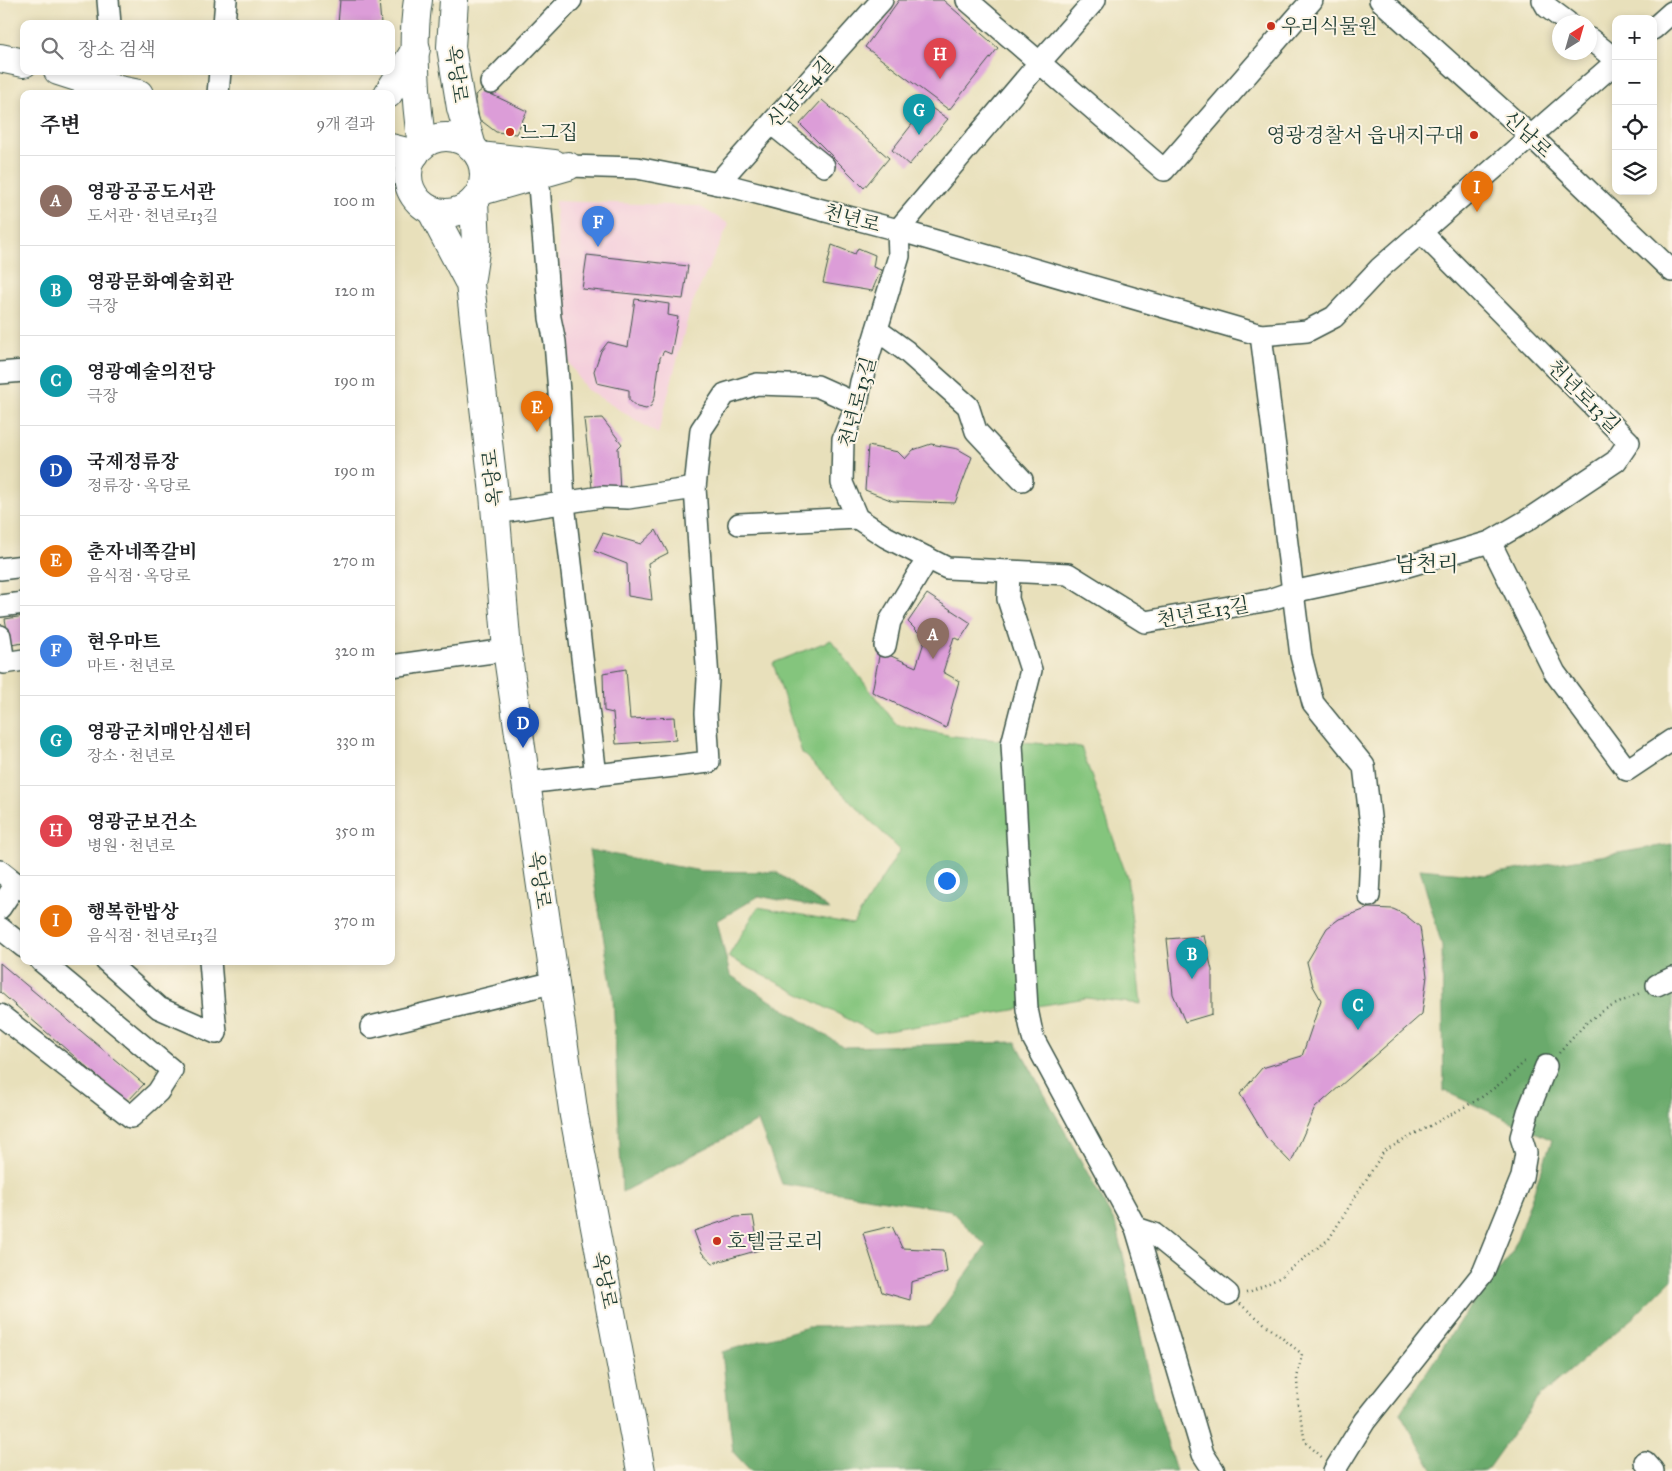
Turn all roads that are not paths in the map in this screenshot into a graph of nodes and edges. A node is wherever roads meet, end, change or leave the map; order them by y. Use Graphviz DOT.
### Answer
graph roads {
  1 [pos="108,0"];
  2 [pos="226,0"];
  3 [pos="418,0"];
  4 [pos="454,0"];
  5 [pos="571,0"];
  6 [pos="882,0"];
  7 [pos="967,0"];
  8 [pos="1095,0"];
  9 [pos="1312,0"];
  10 [pos="1380,0"];
  11 [pos="1543,0"];
  12 [pos="1672,12"];
  13 [pos="1558,15"];
  14 [pos="110,20"];
  15 [pos="224,20"];
  16 [pos="1657,25"];
  17 [pos="1597,46"];
  18 [pos="416,49"];
  19 [pos="0,58"];
  20 [pos="1615,60"];
  21 [pos="20,62"];
  22 [pos="1040,62"];
  23 [pos="1612,65"];
  24 [pos="74,75"];
  25 [pos="220,75"];
  26 [pos="491,83"];
  27 [pos="120,87"];
  28 [pos="218,90"];
  29 [pos="390,90"];
  30 [pos="772,124"];
  31 [pos="1532,137"];
  32 [pos="409,149"];
  33 [pos="475,152"];
  34 [pos="568,166"];
  35 [pos="824,166"];
  36 [pos="538,174"];
  37 [pos="717,184"];
  38 [pos="411,195"];
  39 [pos="477,196"];
  40 [pos="898,230"];
  41 [pos="1421,232"];
  42 [pos="1672,270"];
  43 [pos="470,284"];
  44 [pos="877,330"];
  45 [pos="1261,335"];
  46 [pos="20,371"];
  47 [pos="0,373"];
  48 [pos="857,404"];
  49 [pos="1022,480"];
  50 [pos="695,488"];
  51 [pos="564,504"];
  52 [pos="496,514"];
  53 [pos="857,518"];
  54 [pos="739,524"];
  55 [pos="1490,542"];
  56 [pos="928,558"];
  57 [pos="20,566"];
  58 [pos="0,569"];
  59 [pos="1009,571"];
  60 [pos="1292,592"];
  61 [pos="20,604"];
  62 [pos="0,606"];
  63 [pos="0,636"];
  64 [pos="885,646"];
  65 [pos="507,650"];
  66 [pos="20,661"];
  67 [pos="395,665"];
  68 [pos="1672,740"];
  69 [pos="596,776"];
  70 [pos="526,783"];
  71 [pos="0,871"];
  72 [pos="20,887"];
  73 [pos="1369,896"];
  74 [pos="0,908"];
  75 [pos="0,928"];
  76 [pos="20,944"];
  77 [pos="46,965"];
  78 [pos="111,965"];
  79 [pos="210,965"];
  80 [pos="555,982"];
  81 [pos="0,1015"];
  82 [pos="371,1027"];
  83 [pos="1546,1066"];
  84 [pos="1136,1228"];
  85 [pos="1228,1294"];
  86 [pos="1334,1470"];
  87 [pos="641,1471"];
  88 [pos="1214,1471"];
  1 -- 14 [label="street"];
  2 -- 15 [label="street"];
  3 -- 18 [label="main road, 옥당로"];
  4 -- 33 [label="main road, 옥당로"];
  5 -- 26 [label="street, 옥당로"];
  6 -- 30 [label="street, 신남로4길"];
  7 -- 22 [label="street"];
  8 -- 22 [label="street, 천년로"];
  9 -- 22 [label="street"];
  10 -- 31 [label="street, 신남로"];
  11 -- 13 [label="street"];
  12 -- 16 [label="street"];
  17 -- 20 [label="street"];
  18 -- 29 [label="main road"];
  18 -- 32 [label="main road, 옥당로"];
  19 -- 21 [label="main road"];
  22 -- 40 [label="street, 천년로"];
  23 -- 31 [label="street"];
  24 -- 27 [label="main road"];
  25 -- 28 [label="street"];
  30 -- 35 [label="street"];
  30 -- 37 [label="street, 신남로4길"];
  31 -- 41 [label="street"];
  31 -- 42 [label="street, 신남로"];
  32 -- 33 [label="main road"];
  32 -- 38 [label="main road"];
  33 -- 34 [label="main road"];
  33 -- 39 [label="main road, 옥당로"];
  34 -- 36 [label="main road"];
  34 -- 37 [label="street, 천년로"];
  36 -- 39 [label="main road"];
  36 -- 51 [label="street"];
  37 -- 40 [label="street, 천년로"];
  38 -- 39 [label="main road"];
  38 -- 43 [label="main road"];
  39 -- 43 [label="main road, 옥당로"];
  40 -- 44 [label="street, 천년로13길"];
  40 -- 45 [label="street"];
  41 -- 45 [label="street"];
  41 -- 55 [label="street, 천년로13길"];
  43 -- 52 [label="main road, 옥당로"];
  44 -- 48 [label="street, 천년로13길"];
  44 -- 49 [label="street"];
  45 -- 60 [label="street"];
  46 -- 47 [label="street"];
  48 -- 50 [label="street"];
  48 -- 53 [label="street, 천년로13길"];
  50 -- 51 [label="street"];
  50 -- 69 [label="street"];
  51 -- 52 [label="street"];
  51 -- 69 [label="street"];
  52 -- 65 [label="main road, 옥당로"];
  53 -- 54 [label="street"];
  53 -- 56 [label="street, 천년로13길"];
  55 -- 60 [label="street, 천년로13길"];
  55 -- 68 [label="street"];
  56 -- 59 [label="street, 천년로13길"];
  56 -- 64 [label="street"];
  57 -- 58 [label="street"];
  59 -- 60 [label="street, 천년로13길"];
  59 -- 84 [label="street"];
  60 -- 73 [label="street"];
  61 -- 62 [label="street"];
  63 -- 66 [label="street"];
  65 -- 67 [label="street"];
  65 -- 70 [label="main road, 옥당로"];
  69 -- 70 [label="street"];
  70 -- 80 [label="main road, 옥당로"];
  71 -- 72 [label="street"];
  72 -- 74 [label="street"];
  75 -- 76 [label="street"];
  77 -- 81 [label="street"];
  78 -- 79 [label="street"];
  80 -- 82 [label="street"];
  80 -- 87 [label="main road, 옥당로"];
  83 -- 86 [label="street"];
  84 -- 85 [label="street"];
  84 -- 88 [label="street"];
}
